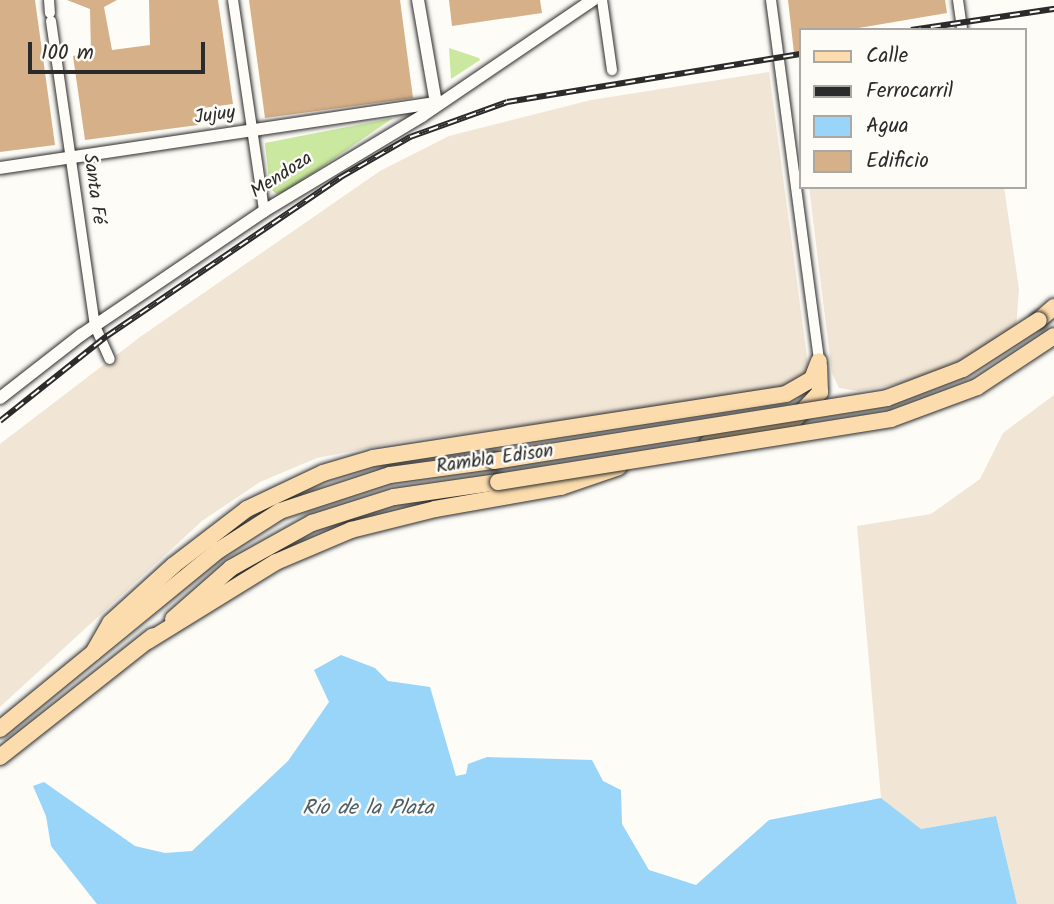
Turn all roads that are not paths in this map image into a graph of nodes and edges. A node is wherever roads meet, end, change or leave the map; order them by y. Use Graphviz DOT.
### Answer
graph roads {
  1 [pos="48,0"];
  2 [pos="233,0"];
  3 [pos="418,0"];
  4 [pos="593,0"];
  5 [pos="602,0"];
  6 [pos="771,0"];
  7 [pos="958,0"];
  8 [pos="962,28"];
  9 [pos="612,70"];
  10 [pos="436,103"];
  11 [pos="251,130"];
  12 [pos="70,157"];
  13 [pos="0,168"];
  14 [pos="264,211"];
  15 [pos="1054,307"];
  16 [pos="95,326"];
  17 [pos="1054,336"];
  18 [pos="110,359"];
  19 [pos="819,361"];
  20 [pos="0,398"];
  21 [pos="148,640"];
  22 [pos="93,653"];
  23 [pos="0,729"];
  24 [pos="0,757"];
  1 -- 12 [label="street, Santa Fé"];
  2 -- 11 [label="street"];
  3 -- 10 [label="street"];
  4 -- 10 [label="street, Mendoza"];
  5 -- 9 [label="street"];
  6 -- 19 [label="street"];
  7 -- 8 [label="street"];
  10 -- 11 [label="street, Jujuy"];
  10 -- 14 [label="street, Mendoza"];
  11 -- 12 [label="street, Jujuy"];
  11 -- 14 [label="street"];
  12 -- 13 [label="street, Jujuy"];
  12 -- 16 [label="street, Santa Fé"];
  14 -- 16 [label="street, Mendoza"];
  15 -- 22 [label="main road, Rambla Edison, bridge"];
  16 -- 18 [label="street, Santa Fé"];
  16 -- 20 [label="street, Mendoza"];
  17 -- 21 [label="main road, Rambla Edison, bridge"];
  19 -- 21 [label="main road"];
  19 -- 22 [label="main road"];
  21 -- 24 [label="main road, Rambla Edison"];
  22 -- 23 [label="main road, Rambla Edison"];
}
